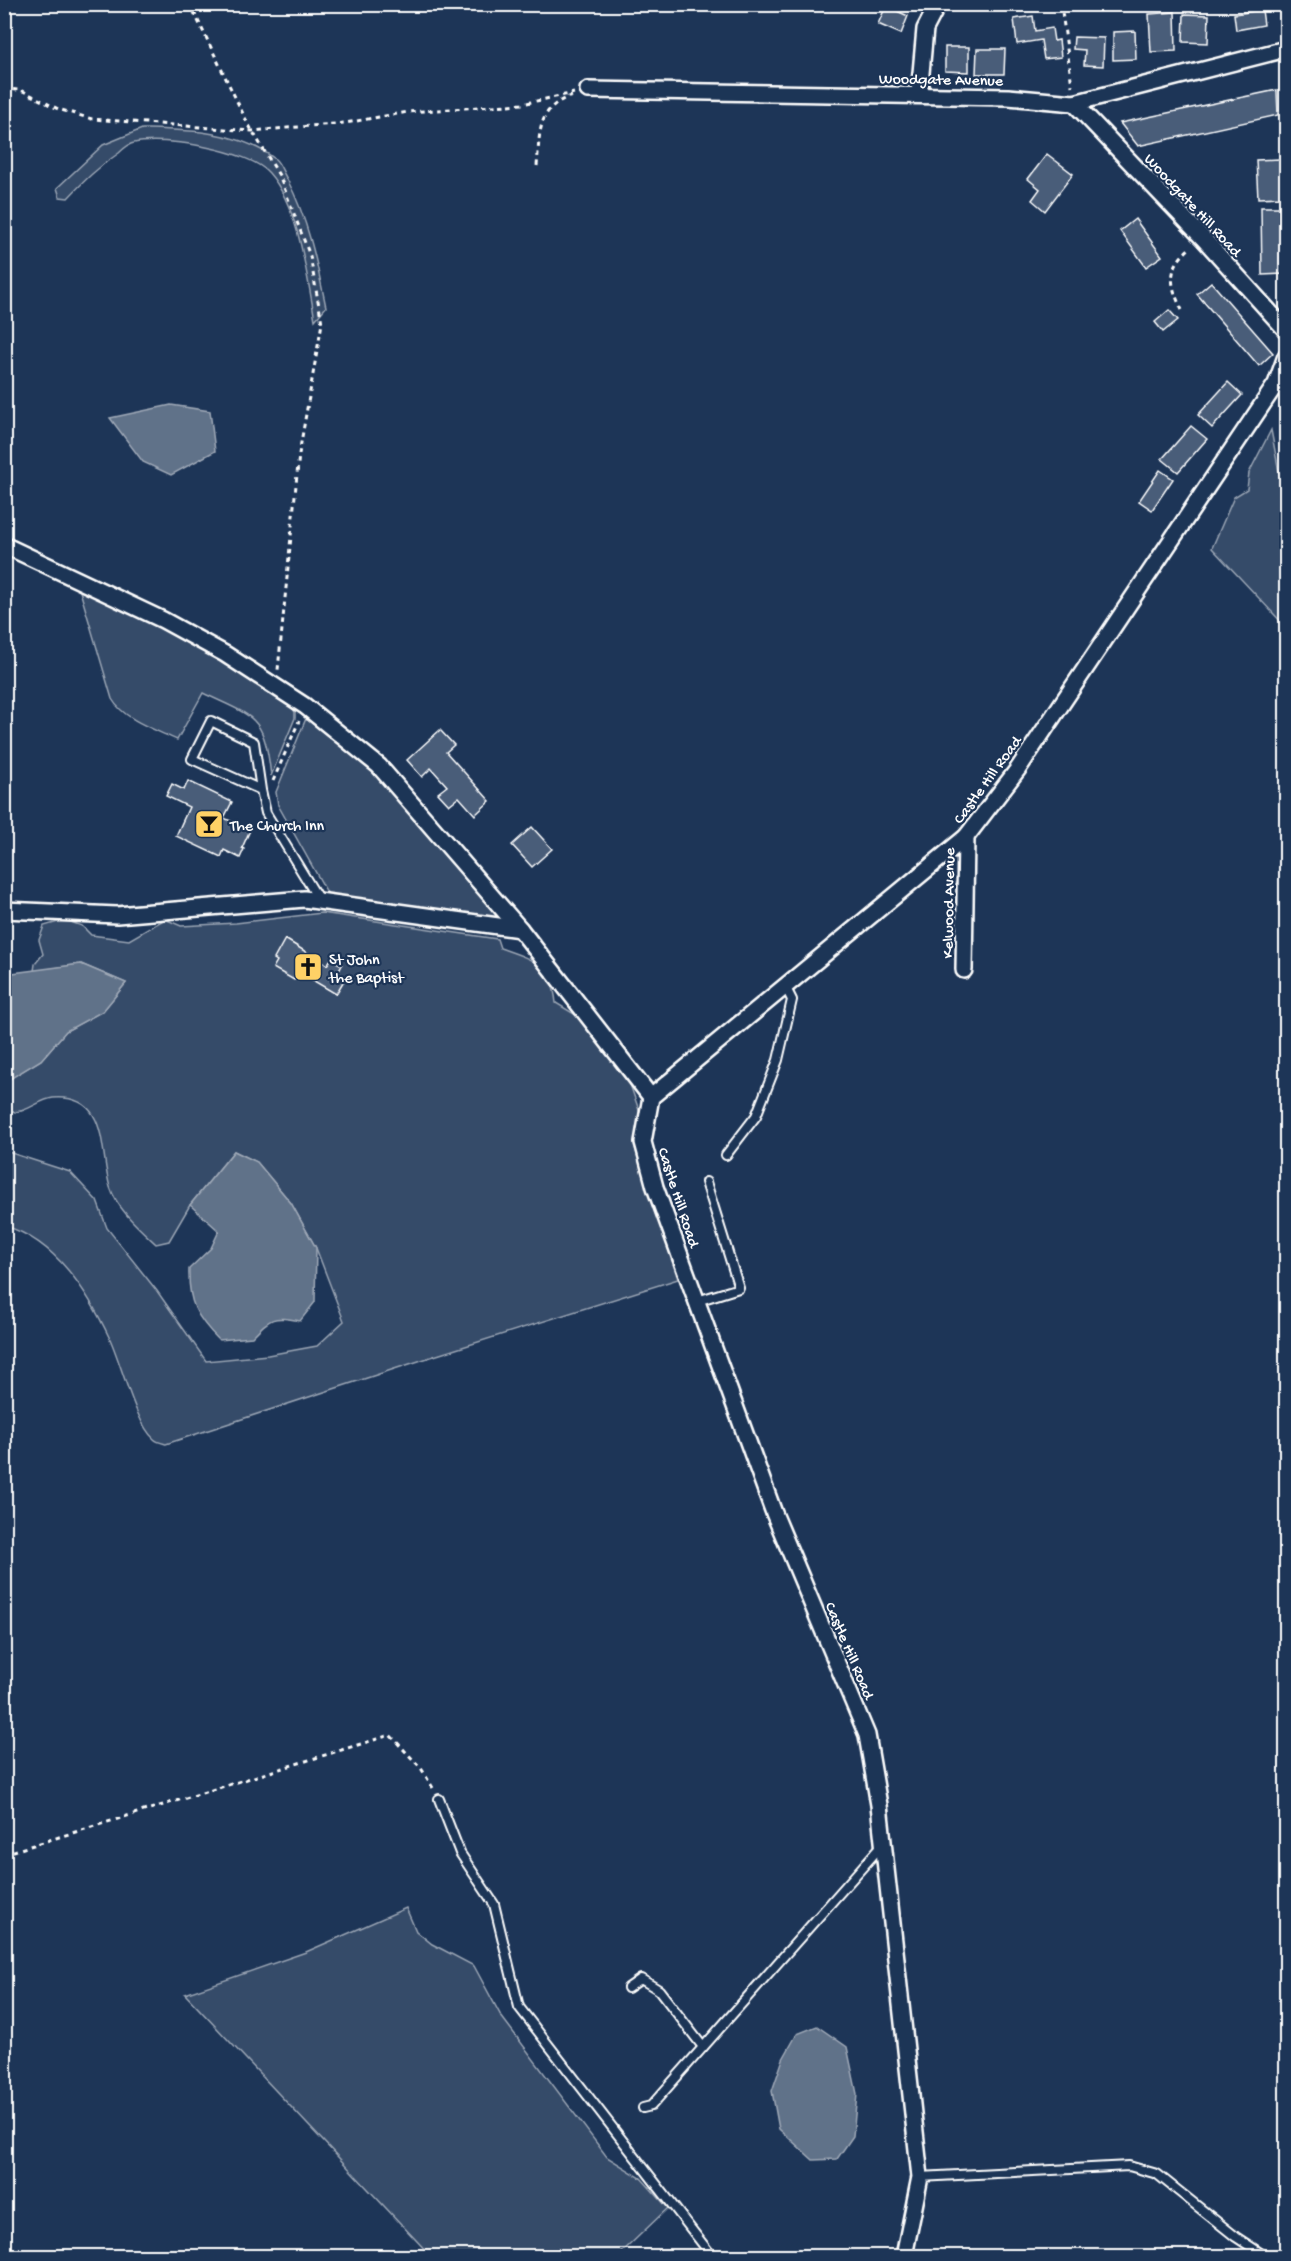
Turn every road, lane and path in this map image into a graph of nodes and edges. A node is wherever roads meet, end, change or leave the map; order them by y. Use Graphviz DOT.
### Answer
graph roads {
  1 [pos="190,4"];
  2 [pos="938,4"];
  3 [pos="1061,4"];
  4 [pos="1287,49"];
  5 [pos="4,88"];
  6 [pos="588,90"];
  7 [pos="919,95"];
  8 [pos="1074,103"];
  9 [pos="252,130"];
  10 [pos="537,166"];
  11 [pos="1203,238"];
  12 [pos="1182,310"];
  13 [pos="1287,330"];
  14 [pos="1287,356"];
  15 [pos="4,545"];
  16 [pos="276,688"];
  17 [pos="305,706"];
  18 [pos="261,790"];
  19 [pos="264,802"];
  20 [pos="966,837"];
  21 [pos="320,901"];
  22 [pos="4,910"];
  23 [pos="520,929"];
  24 [pos="964,970"];
  25 [pos="785,987"];
  26 [pos="651,1098"];
  27 [pos="726,1155"];
  28 [pos="706,1182"];
  29 [pos="697,1301"];
  30 [pos="439,1799"];
  31 [pos="882,1845"];
  32 [pos="4,1854"];
  33 [pos="628,1988"];
  34 [pos="704,2047"];
  35 [pos="644,2108"];
  36 [pos="920,2177"];
  37 [pos="712,2256"];
  38 [pos="904,2256"];
  39 [pos="1265,2256"];
  1 -- 9 [label="path"];
  2 -- 7 [label="street"];
  3 -- 8 [label="path"];
  4 -- 8 [label="street, Woodgate Avenue"];
  5 -- 9 [label="path"];
  6 -- 7 [label="street, Woodgate Avenue"];
  6 -- 9 [label="path"];
  6 -- 10 [label="path"];
  7 -- 8 [label="street, Woodgate Avenue"];
  8 -- 11 [label="street, Woodgate Hill Road"];
  9 -- 16 [label="path"];
  11 -- 12 [label="path"];
  11 -- 13 [label="street, Woodgate Hill Road"];
  14 -- 20 [label="street, Castle Hill Road"];
  15 -- 16 [label="street"];
  16 -- 17 [label="street"];
  17 -- 19 [label="path"];
  17 -- 23 [label="street"];
  18 -- 18 [label="lane"];
  18 -- 19 [label="lane"];
  19 -- 21 [label="lane"];
  20 -- 24 [label="street, Kelwood Avenue"];
  20 -- 25 [label="street, Castle Hill Road"];
  21 -- 22 [label="street"];
  21 -- 23 [label="street"];
  23 -- 26 [label="street"];
  25 -- 26 [label="street, Castle Hill Road"];
  25 -- 27 [label="lane"];
  26 -- 29 [label="street, Castle Hill Road"];
  28 -- 29 [label="lane"];
  29 -- 31 [label="street, Castle Hill Road"];
  30 -- 32 [label="path"];
  30 -- 37 [label="lane"];
  31 -- 34 [label="lane"];
  31 -- 36 [label="street, Castle Hill Road"];
  33 -- 34 [label="lane"];
  34 -- 35 [label="lane"];
  36 -- 38 [label="street, Castle Hill Road"];
  36 -- 39 [label="lane"];
}
